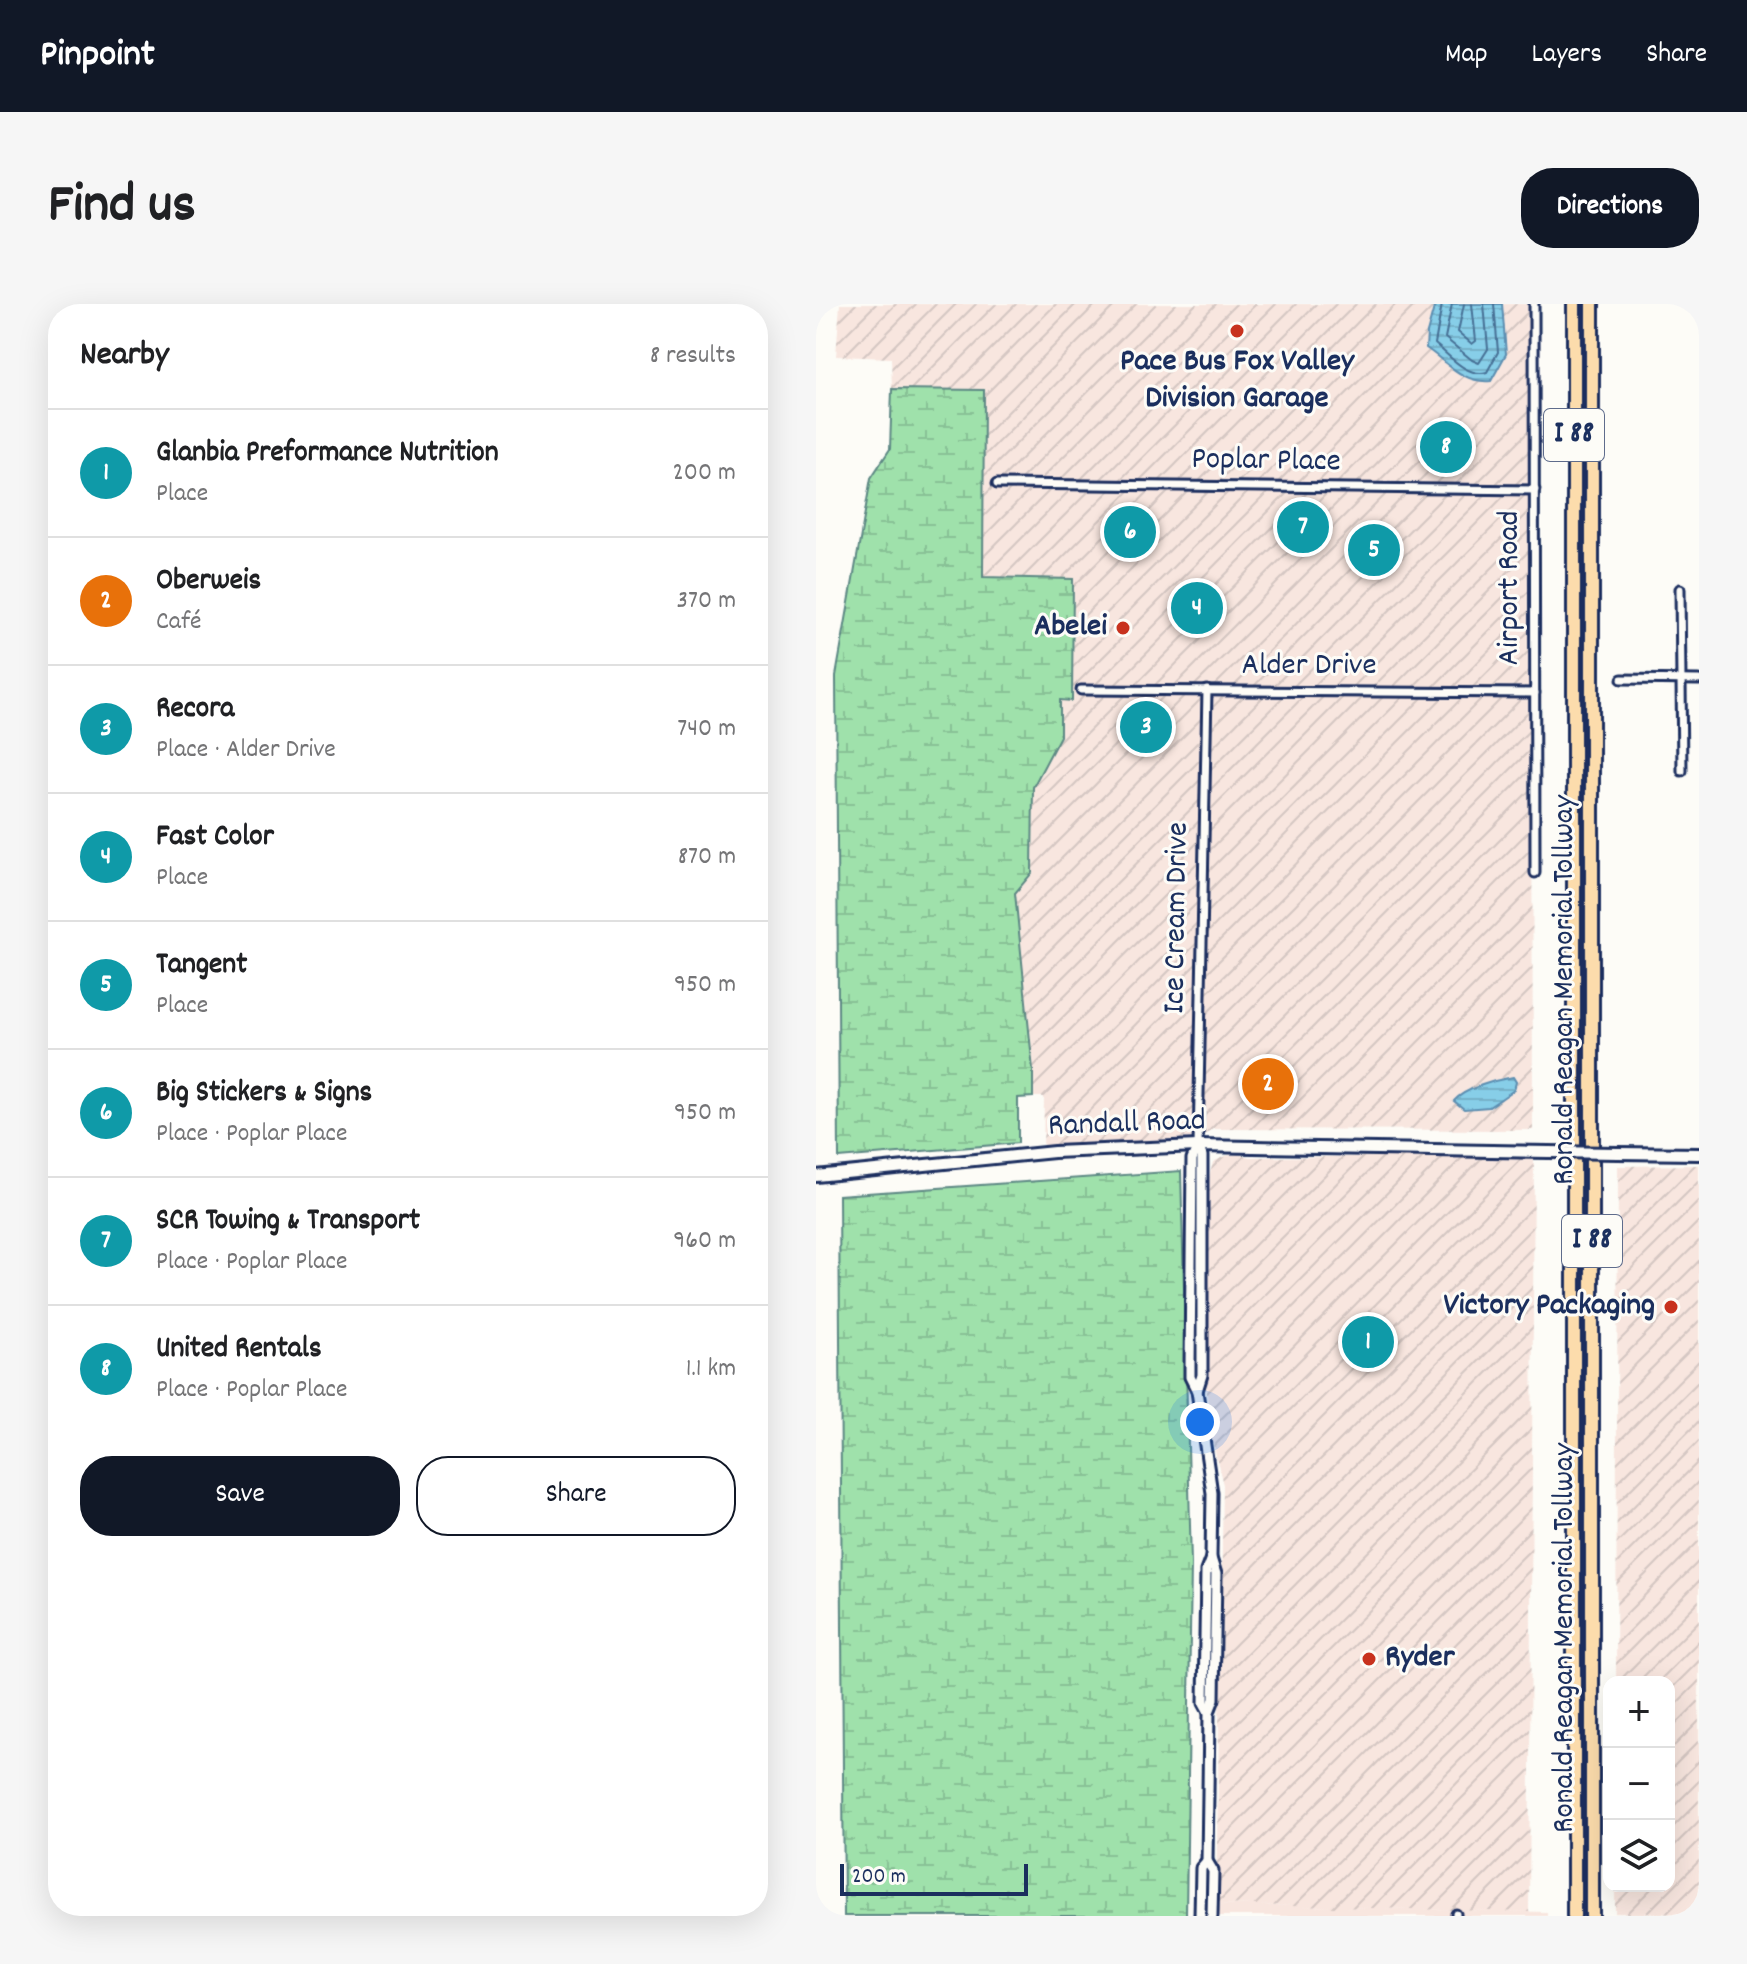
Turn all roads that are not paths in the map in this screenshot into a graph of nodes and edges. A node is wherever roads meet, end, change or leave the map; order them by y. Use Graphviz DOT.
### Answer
graph roads {
  1 [pos="1534,304"];
  2 [pos="1574,304"];
  3 [pos="1592,304"];
  4 [pos="997,484"];
  5 [pos="1535,490"];
  6 [pos="1680,589"];
  7 [pos="1622,679"];
  8 [pos="1681,680"];
  9 [pos="1699,680"];
  10 [pos="1081,690"];
  11 [pos="1207,690"];
  12 [pos="1535,693"];
  13 [pos="1682,771"];
  14 [pos="1535,873"];
  15 [pos="1198,1146"];
  16 [pos="1699,1154"];
  17 [pos="816,1176"];
  18 [pos="1207,1861"];
  19 [pos="1200,1916"];
  20 [pos="1212,1916"];
  21 [pos="1574,1916"];
  22 [pos="1592,1916"];
  1 -- 5 [label="street, Airport Road"];
  2 -- 21 [label="highway, Ronald Reagan Memorial Tollway / I 88"];
  3 -- 22 [label="highway, Ronald Reagan Memorial Tollway / I 88"];
  4 -- 5 [label="street, Poplar Place"];
  5 -- 12 [label="street, Airport Road"];
  6 -- 8 [label="street"];
  7 -- 8 [label="street"];
  8 -- 9 [label="street"];
  8 -- 13 [label="street"];
  10 -- 11 [label="street, Alder Drive"];
  11 -- 12 [label="street, Alder Drive"];
  11 -- 15 [label="street, Ice Cream Drive"];
  12 -- 14 [label="street, Airport Road"];
  15 -- 16 [label="main road, Randall Road, bridge"];
  15 -- 17 [label="main road, Randall Road"];
  15 -- 18 [label="street"];
  18 -- 19 [label="street"];
  18 -- 20 [label="street"];
}
